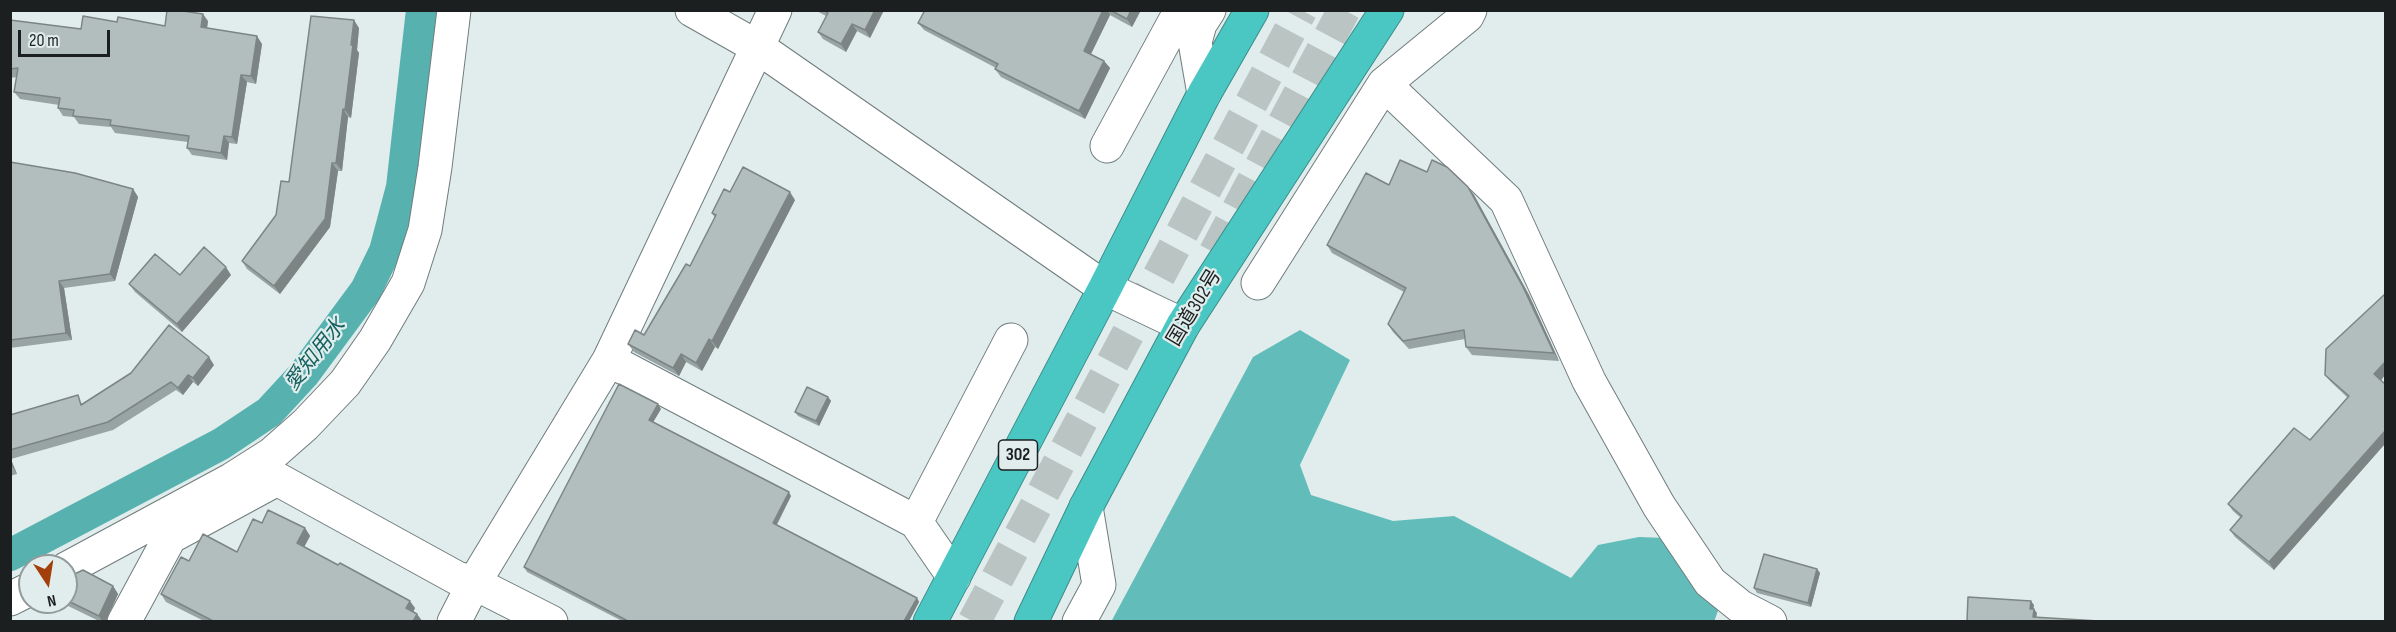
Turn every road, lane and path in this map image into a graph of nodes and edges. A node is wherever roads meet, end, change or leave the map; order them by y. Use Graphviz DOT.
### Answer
graph roads {
  1 [pos="453,10"];
  2 [pos="692,10"];
  3 [pos="775,10"];
  4 [pos="1181,10"];
  5 [pos="1209,10"];
  6 [pos="1252,10"];
  7 [pos="1387,10"];
  8 [pos="1470,10"];
  9 [pos="759,48"];
  10 [pos="1384,84"];
  11 [pos="1204,94"];
  12 [pos="1107,146"];
  13 [pos="1258,283"];
  14 [pos="1105,288"];
  15 [pos="1183,325"];
  16 [pos="1011,340"];
  17 [pos="609,360"];
  18 [pos="1086,507"];
  19 [pos="916,522"];
  20 [pos="78,563"];
  21 [pos="954,577"];
  22 [pos="474,583"];
  23 [pos="124,621"];
  24 [pos="454,621"];
  25 [pos="551,621"];
  26 [pos="930,621"];
  27 [pos="1031,621"];
  28 [pos="1079,621"];
  29 [pos="1770,621"];
  1 -- 20 [label="street"];
  2 -- 9 [label="street"];
  3 -- 9 [label="street"];
  4 -- 12 [label="street"];
  5 -- 11 [label="street"];
  6 -- 11 [label="highway, 302"];
  7 -- 15 [label="highway, 国道302号"];
  8 -- 10 [label="street"];
  9 -- 14 [label="street"];
  9 -- 17 [label="street"];
  10 -- 13 [label="street"];
  10 -- 29 [label="street"];
  11 -- 14 [label="highway, 302"];
  14 -- 15 [label="street"];
  14 -- 21 [label="highway, 302"];
  15 -- 18 [label="highway, 国道302号"];
  16 -- 19 [label="street"];
  17 -- 19 [label="street"];
  17 -- 22 [label="street"];
  18 -- 27 [label="highway, 国道302号"];
  18 -- 28 [label="street"];
  19 -- 21 [label="street"];
  21 -- 26 [label="highway, 302"];
  22 -- 23 [label="street"];
  22 -- 24 [label="street"];
  22 -- 25 [label="street"];
}
